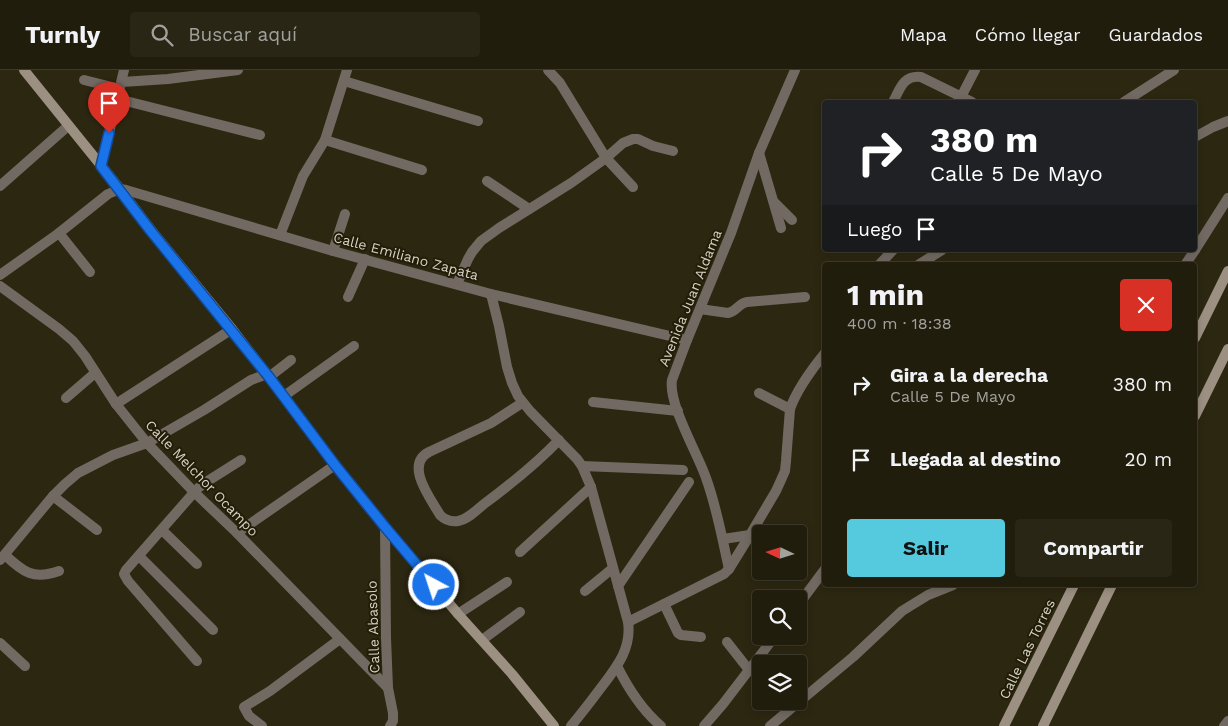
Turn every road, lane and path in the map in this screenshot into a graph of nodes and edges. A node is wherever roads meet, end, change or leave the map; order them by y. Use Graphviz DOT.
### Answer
graph roads {
  1 [pos="24,70"];
  2 [pos="124,70"];
  3 [pos="238,70"];
  4 [pos="348,70"];
  5 [pos="548,70"];
  6 [pos="795,70"];
  7 [pos="975,70"];
  8 [pos="1174,70"];
  9 [pos="84,80"];
  10 [pos="344,81"];
  11 [pos="120,90"];
  12 [pos="961,97"];
  13 [pos="894,100"];
  14 [pos="968,100"];
  15 [pos="1127,100"];
  16 [pos="478,121"];
  17 [pos="1228,121"];
  18 [pos="68,126"];
  19 [pos="260,134"];
  20 [pos="1197,136"];
  21 [pos="325,140"];
  22 [pos="673,151"];
  23 [pos="759,153"];
  24 [pos="606,158"];
  25 [pos="101,166"];
  26 [pos="422,170"];
  27 [pos="486,181"];
  28 [pos="0,186"];
  29 [pos="633,187"];
  30 [pos="120,189"];
  31 [pos="1228,198"];
  32 [pos="774,202"];
  33 [pos="529,209"];
  34 [pos="345,214"];
  35 [pos="792,220"];
  36 [pos="781,228"];
  37 [pos="59,232"];
  38 [pos="280,235"];
  39 [pos="1197,247"];
  40 [pos="333,251"];
  41 [pos="891,252"];
  42 [pos="939,252"];
  43 [pos="365,259"];
  44 [pos="882,262"];
  45 [pos="923,262"];
  46 [pos="1228,271"];
  47 [pos="90,272"];
  48 [pos="0,275"];
  49 [pos="457,284"];
  50 [pos="0,286"];
  51 [pos="490,294"];
  52 [pos="348,296"];
  53 [pos="805,298"];
  54 [pos="700,309"];
  55 [pos="232,330"];
  56 [pos="1197,334"];
  57 [pos="687,340"];
  58 [pos="354,346"];
  59 [pos="1228,349"];
  60 [pos="822,357"];
  61 [pos="291,360"];
  62 [pos="95,373"];
  63 [pos="268,375"];
  64 [pos="759,393"];
  65 [pos="284,396"];
  66 [pos="66,398"];
  67 [pos="593,402"];
  68 [pos="522,403"];
  69 [pos="116,404"];
  70 [pos="790,409"];
  71 [pos="678,411"];
  72 [pos="1197,412"];
  73 [pos="559,440"];
  74 [pos="146,443"];
  75 [pos="241,460"];
  76 [pos="335,465"];
  77 [pos="582,466"];
  78 [pos="683,470"];
  79 [pos="689,482"];
  80 [pos="591,488"];
  81 [pos="194,492"];
  82 [pos="54,496"];
  83 [pos="385,527"];
  84 [pos="97,530"];
  85 [pos="162,530"];
  86 [pos="237,533"];
  87 [pos="750,535"];
  88 [pos="722,539"];
  89 [pos="520,552"];
  90 [pos="139,556"];
  91 [pos="3,558"];
  92 [pos="197,564"];
  93 [pos="613,568"];
  94 [pos="729,569"];
  95 [pos="58,571"];
  96 [pos="822,574"];
  97 [pos="507,582"];
  98 [pos="618,586"];
  99 [pos="948,587"];
  100 [pos="1073,587"];
  101 [pos="1111,587"];
  102 [pos="585,591"];
  103 [pos="807,594"];
  104 [pos="664,604"];
  105 [pos="520,612"];
  106 [pos="458,614"];
  107 [pos="628,622"];
  108 [pos="213,630"];
  109 [pos="701,637"];
  110 [pos="340,639"];
  111 [pos="482,640"];
  112 [pos="728,642"];
  113 [pos="0,643"];
  114 [pos="768,645"];
  115 [pos="197,661"];
  116 [pos="26,666"];
  117 [pos="617,666"];
  118 [pos="749,670"];
  119 [pos="388,688"];
  120 [pos="1228,720"];
  121 [pos="262,726"];
  122 [pos="390,726"];
  123 [pos="554,726"];
  124 [pos="571,726"];
  125 [pos="661,726"];
  126 [pos="704,726"];
  127 [pos="770,726"];
  128 [pos="1004,726"];
  129 [pos="1043,726"];
  130 [pos="1224,726"];
  1 -- 18 [label="street"];
  2 -- 11 [label="street"];
  3 -- 11 [label="street"];
  4 -- 10 [label="street"];
  5 -- 24 [label="street"];
  6 -- 23 [label="street, Avenida Juan Aldama"];
  7 -- 12 [label="street"];
  8 -- 15 [label="street"];
  9 -- 11 [label="street"];
  10 -- 16 [label="street"];
  10 -- 21 [label="street"];
  11 -- 19 [label="street"];
  11 -- 25 [label="street"];
  12 -- 13 [label="street"];
  12 -- 14 [label="street"];
  17 -- 20 [label="street"];
  18 -- 25 [label="street"];
  18 -- 28 [label="street"];
  21 -- 26 [label="street"];
  21 -- 38 [label="street"];
  22 -- 24 [label="street"];
  23 -- 32 [label="street"];
  23 -- 54 [label="street, Avenida Juan Aldama"];
  24 -- 29 [label="street"];
  24 -- 33 [label="street"];
  25 -- 30 [label="street"];
  27 -- 33 [label="street"];
  30 -- 37 [label="street"];
  30 -- 38 [label="street, Calle Emiliano Zapata"];
  30 -- 55 [label="street"];
  31 -- 39 [label="street"];
  32 -- 35 [label="street"];
  32 -- 36 [label="street"];
  33 -- 49 [label="street"];
  34 -- 40 [label="street"];
  37 -- 47 [label="street"];
  37 -- 48 [label="street"];
  38 -- 40 [label="street, Calle Emiliano Zapata"];
  40 -- 43 [label="street, Calle Emiliano Zapata"];
  41 -- 44 [label="street"];
  42 -- 45 [label="street"];
  43 -- 49 [label="street, Calle Emiliano Zapata"];
  43 -- 52 [label="street"];
  46 -- 56 [label="street"];
  49 -- 51 [label="street, Calle Emiliano Zapata"];
  50 -- 62 [label="street, Calle Melchor Ocampo"];
  51 -- 57 [label="street, Calle Emiliano Zapata"];
  51 -- 68 [label="street"];
  53 -- 54 [label="street"];
  54 -- 57 [label="street, Avenida Juan Aldama"];
  55 -- 63 [label="street"];
  55 -- 69 [label="street"];
  57 -- 71 [label="street, Avenida Juan Aldama"];
  58 -- 65 [label="street"];
  59 -- 72 [label="street"];
  60 -- 70 [label="street"];
  61 -- 63 [label="street"];
  62 -- 66 [label="street"];
  62 -- 69 [label="street, Calle Melchor Ocampo"];
  63 -- 65 [label="street"];
  63 -- 74 [label="street"];
  64 -- 70 [label="street"];
  65 -- 76 [label="street"];
  67 -- 71 [label="street"];
  68 -- 73 [label="street"];
  68 -- 73 [label="street"];
  69 -- 74 [label="street, Calle Melchor Ocampo"];
  70 -- 87 [label="street"];
  71 -- 88 [label="street, Avenida Juan Aldama"];
  73 -- 77 [label="street"];
  74 -- 81 [label="street, Calle Melchor Ocampo"];
  74 -- 82 [label="street"];
  75 -- 81 [label="street"];
  76 -- 83 [label="street"];
  76 -- 86 [label="street"];
  77 -- 78 [label="street"];
  77 -- 80 [label="street"];
  79 -- 98 [label="street"];
  80 -- 89 [label="street"];
  80 -- 93 [label="street"];
  81 -- 85 [label="street"];
  81 -- 86 [label="street, Calle Melchor Ocampo"];
  82 -- 84 [label="street"];
  82 -- 91 [label="street"];
  83 -- 106 [label="street"];
  83 -- 119 [label="street, Calle Abasolo"];
  85 -- 90 [label="street"];
  85 -- 92 [label="street"];
  86 -- 110 [label="street, Calle Melchor Ocampo"];
  87 -- 88 [label="street"];
  87 -- 94 [label="street"];
  88 -- 94 [label="street, Avenida Juan Aldama"];
  90 -- 108 [label="street"];
  90 -- 115 [label="street"];
  91 -- 95 [label="street"];
  93 -- 98 [label="street"];
  93 -- 102 [label="street"];
  94 -- 104 [label="street"];
  96 -- 103 [label="street"];
  97 -- 106 [label="street"];
  98 -- 107 [label="street"];
  99 -- 127 [label="street"];
  100 -- 128 [label="street, Calle Las Torres"];
  101 -- 129 [label="street"];
  104 -- 107 [label="street"];
  104 -- 109 [label="street"];
  105 -- 111 [label="street"];
  106 -- 111 [label="street"];
  107 -- 117 [label="street"];
  110 -- 119 [label="street, Calle Melchor Ocampo"];
  110 -- 121 [label="street"];
  111 -- 123 [label="street"];
  112 -- 118 [label="street"];
  113 -- 116 [label="street"];
  114 -- 118 [label="street"];
  117 -- 124 [label="street"];
  117 -- 125 [label="street"];
  118 -- 126 [label="street"];
  119 -- 122 [label="street, Calle Abasolo"];
  120 -- 130 [label="street"];
}
